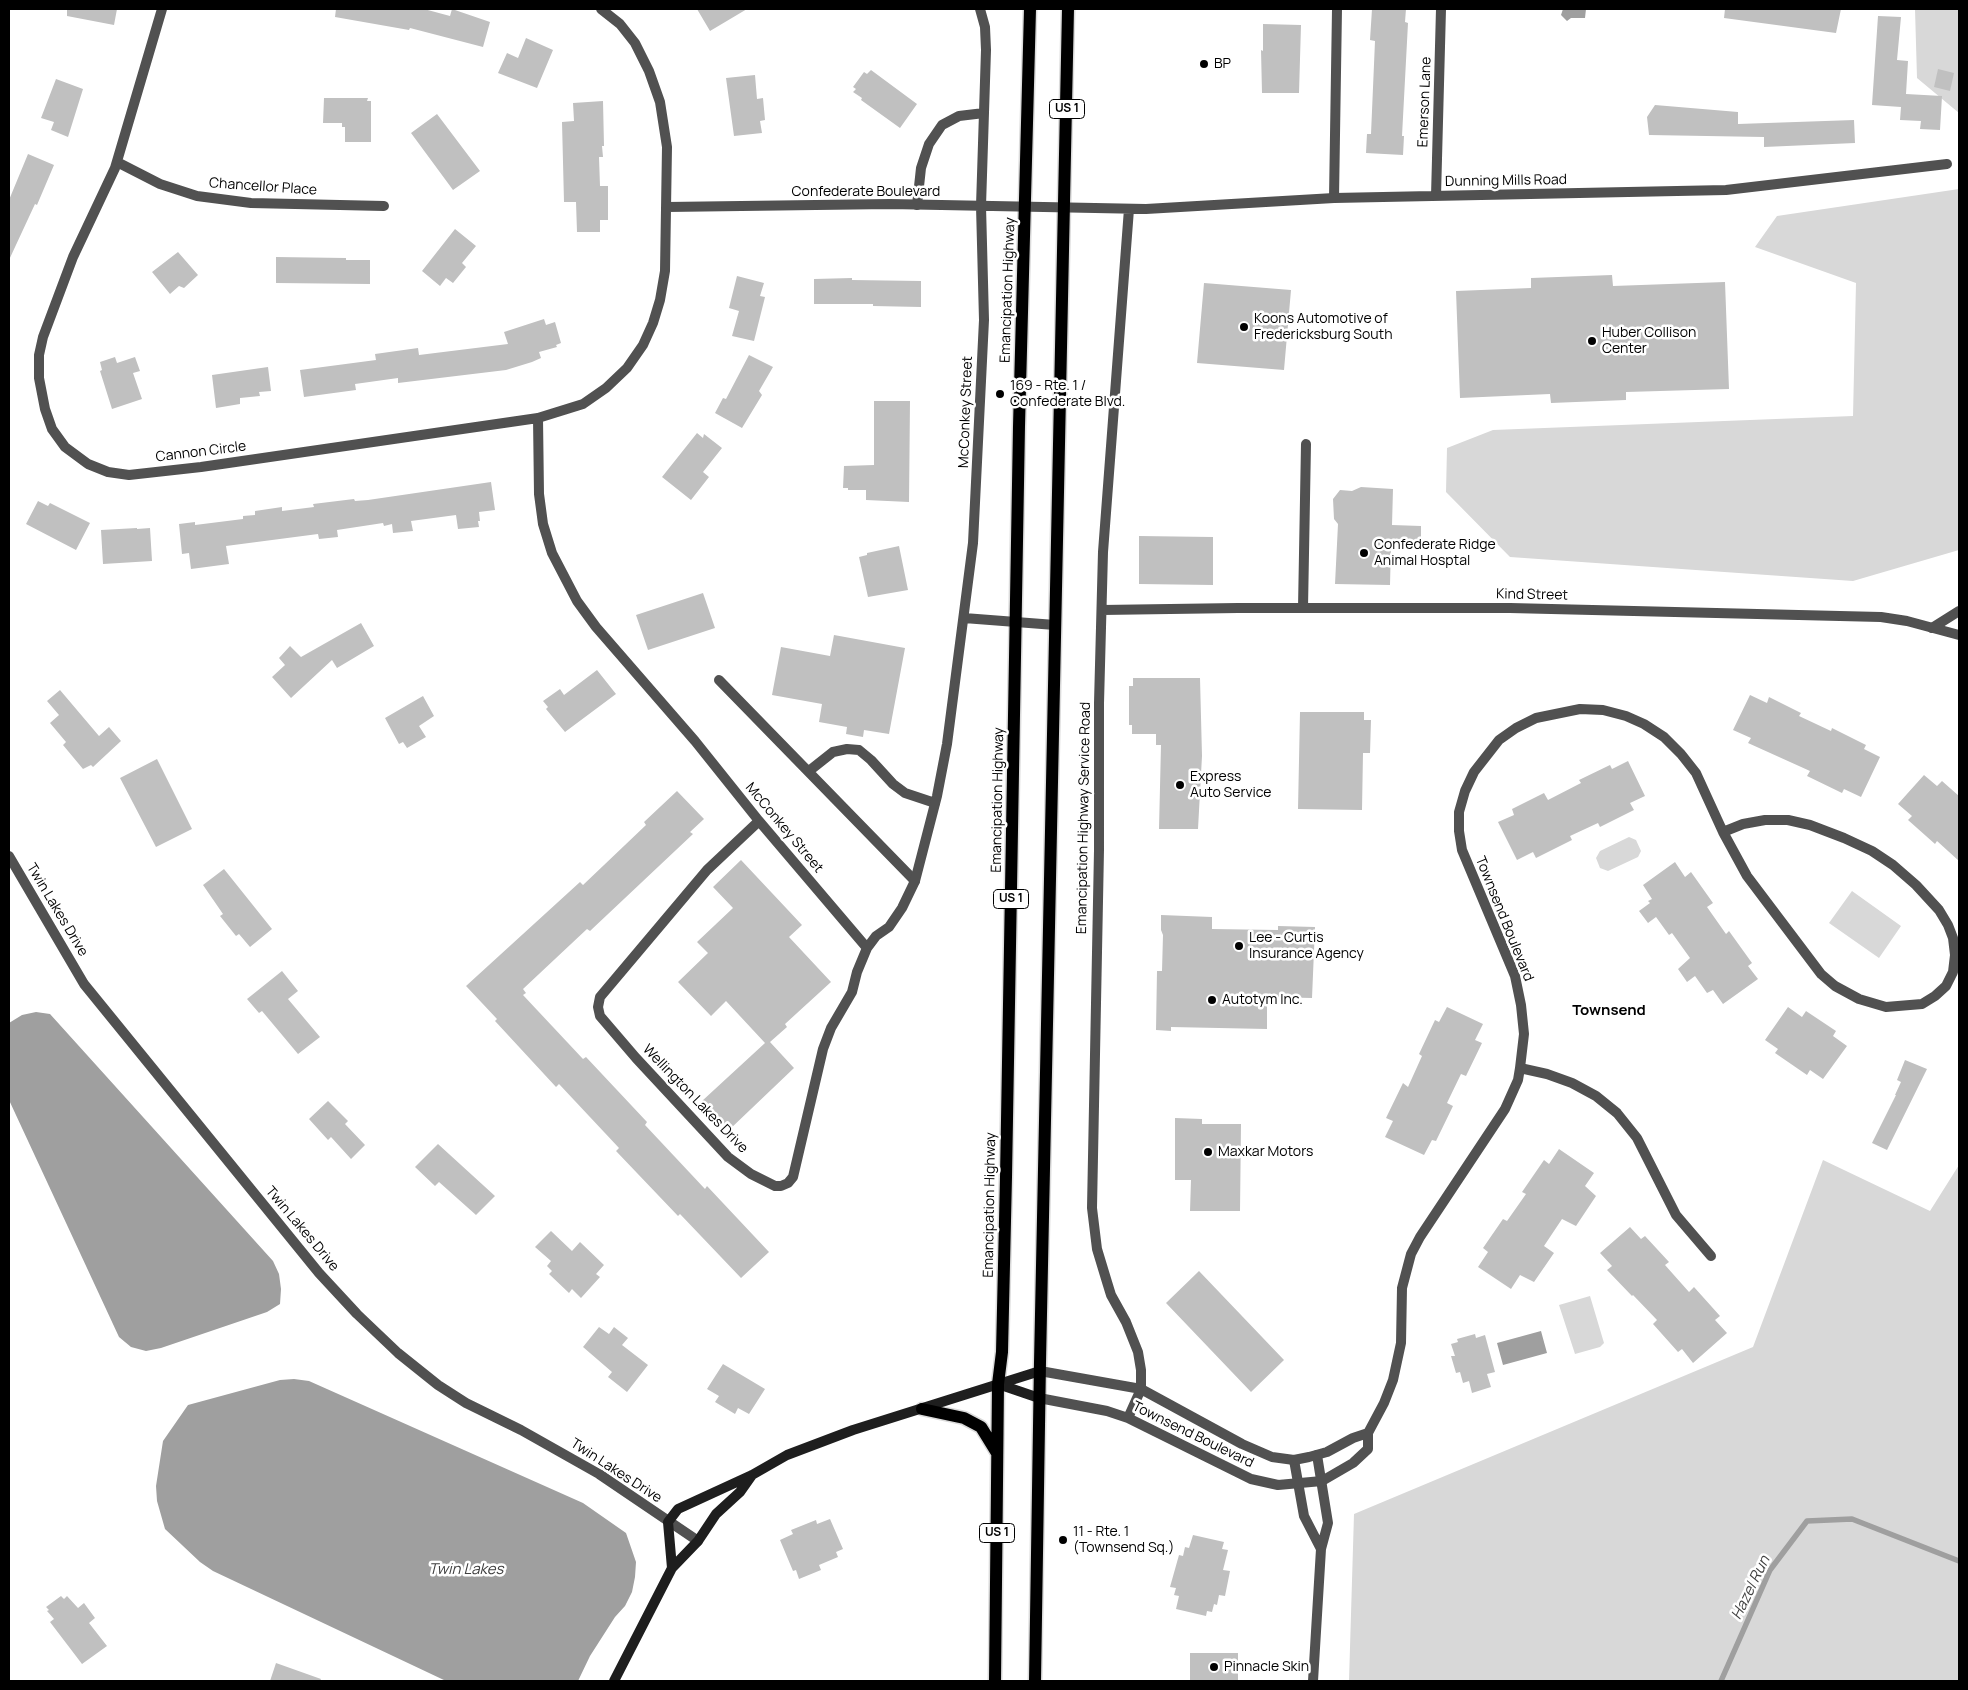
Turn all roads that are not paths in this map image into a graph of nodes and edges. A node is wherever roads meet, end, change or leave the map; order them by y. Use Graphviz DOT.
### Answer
graph roads {
  1 [pos="162,9"];
  2 [pos="601,9"];
  3 [pos="980,9"];
  4 [pos="1030,9"];
  5 [pos="1068,9"];
  6 [pos="1337,9"];
  7 [pos="1441,9"];
  8 [pos="984,113"];
  9 [pos="117,162"];
  10 [pos="1947,164"];
  11 [pos="1436,196"];
  12 [pos="1334,198"];
  13 [pos="918,205"];
  14 [pos="384,206"];
  15 [pos="981,206"];
  16 [pos="666,207"];
  17 [pos="1026,207"];
  18 [pos="1065,209"];
  19 [pos="1129,209"];
  20 [pos="538,418"];
  21 [pos="1306,444"];
  22 [pos="1303,608"];
  23 [pos="1102,610"];
  24 [pos="1959,611"];
  25 [pos="964,618"];
  26 [pos="1016,622"];
  27 [pos="1055,625"];
  28 [pos="1932,628"];
  29 [pos="1959,636"];
  30 [pos="720,680"];
  31 [pos="809,771"];
  32 [pos="935,803"];
  33 [pos="759,821"];
  34 [pos="1724,832"];
  35 [pos="9,856"];
  36 [pos="916,880"];
  37 [pos="867,948"];
  38 [pos="1520,1068"];
  39 [pos="1711,1256"];
  40 [pos="1040,1371"];
  41 [pos="998,1384"];
  42 [pos="1141,1389"];
  43 [pos="1039,1398"];
  44 [pos="922,1409"];
  45 [pos="1128,1418"];
  46 [pos="1368,1432"];
  47 [pos="998,1454"];
  48 [pos="1317,1455"];
  49 [pos="1294,1460"];
  50 [pos="752,1475"];
  51 [pos="1322,1481"];
  52 [pos="1298,1483"];
  53 [pos="668,1522"];
  54 [pos="698,1541"];
  55 [pos="1321,1548"];
  56 [pos="672,1568"];
  57 [pos="614,1681"];
  58 [pos="995,1681"];
  59 [pos="1035,1681"];
  60 [pos="1313,1681"];
  1 -- 9 [label="street, Cannon Circle"];
  2 -- 16 [label="street, Cannon Circle"];
  3 -- 8 [label="street, McConkey Street"];
  4 -- 17 [label="main road, Emancipation Highway / US 1"];
  5 -- 18 [label="main road, US 1"];
  6 -- 12 [label="street"];
  7 -- 11 [label="street, Emerson Lane"];
  8 -- 13 [label="street"];
  8 -- 15 [label="street, McConkey Street"];
  9 -- 14 [label="street, Chancellor Place"];
  9 -- 20 [label="street, Cannon Circle"];
  10 -- 11 [label="street, Dunning Mills Road"];
  11 -- 12 [label="street, Dunning Mills Road"];
  12 -- 19 [label="street, Dunning Mills Road"];
  13 -- 15 [label="street, Confederate Boulevard"];
  13 -- 16 [label="street, Confederate Boulevard"];
  15 -- 17 [label="street, Confederate Boulevard"];
  15 -- 25 [label="street, McConkey Street"];
  16 -- 20 [label="street, Cannon Circle"];
  17 -- 18 [label="street, Confederate Boulevard"];
  17 -- 26 [label="main road, Emancipation Highway / US 1"];
  18 -- 19 [label="street, Dunning Mills Road"];
  18 -- 27 [label="main road, US 1"];
  19 -- 23 [label="street, Emancipation Highway Service Road"];
  20 -- 33 [label="street, McConkey Street"];
  21 -- 22 [label="street"];
  22 -- 23 [label="street, Kind Street"];
  22 -- 28 [label="street, Kind Street"];
  23 -- 42 [label="street, Emancipation Highway Service Road"];
  24 -- 28 [label="street"];
  25 -- 26 [label="street"];
  25 -- 32 [label="street, McConkey Street"];
  26 -- 27 [label="street"];
  26 -- 41 [label="main road, Emancipation Highway / US 1"];
  27 -- 40 [label="main road, US 1"];
  28 -- 29 [label="street, Kind Street"];
  30 -- 31 [label="street"];
  31 -- 32 [label="street"];
  31 -- 36 [label="street"];
  32 -- 36 [label="street, McConkey Street"];
  33 -- 37 [label="street, McConkey Street"];
  33 -- 37 [label="street, Wellington Lakes Drive"];
  34 -- 34 [label="street, Townsend Boulevard"];
  34 -- 38 [label="street, Townsend Boulevard"];
  35 -- 53 [label="street, Twin Lakes Drive"];
  36 -- 37 [label="street, McConkey Street"];
  38 -- 39 [label="street"];
  38 -- 46 [label="street, Townsend Boulevard"];
  40 -- 41 [label="street, Twin Lakes Drive"];
  40 -- 42 [label="street, Townsend Boulevard"];
  40 -- 43 [label="main road, US 1"];
  41 -- 43 [label="street"];
  41 -- 44 [label="street, Twin Lakes Drive"];
  41 -- 47 [label="main road, Emancipation Highway / US 1"];
  42 -- 45 [label="street, Emancipation Highway Service Road"];
  42 -- 49 [label="street, Townsend Boulevard"];
  43 -- 45 [label="street, Townsend Boulevard"];
  43 -- 59 [label="main road, US 1"];
  44 -- 47 [label="main road"];
  44 -- 50 [label="street, Twin Lakes Drive"];
  45 -- 52 [label="street, Townsend Boulevard"];
  46 -- 48 [label="street, Townsend Boulevard"];
  46 -- 51 [label="street, Townsend Boulevard"];
  47 -- 58 [label="main road, Emancipation Highway / US 1"];
  48 -- 49 [label="street, Townsend Boulevard"];
  48 -- 51 [label="street"];
  49 -- 52 [label="street"];
  50 -- 53 [label="street, Twin Lakes Drive"];
  50 -- 54 [label="street, Twin Lakes Drive"];
  51 -- 52 [label="street, Townsend Boulevard"];
  51 -- 55 [label="street"];
  52 -- 55 [label="street"];
  53 -- 54 [label="street, Twin Lakes Drive"];
  53 -- 56 [label="street, Twin Lakes Drive"];
  54 -- 56 [label="street, Twin Lakes Drive"];
  55 -- 60 [label="street"];
  56 -- 57 [label="street, Twin Lakes Drive"];
}
